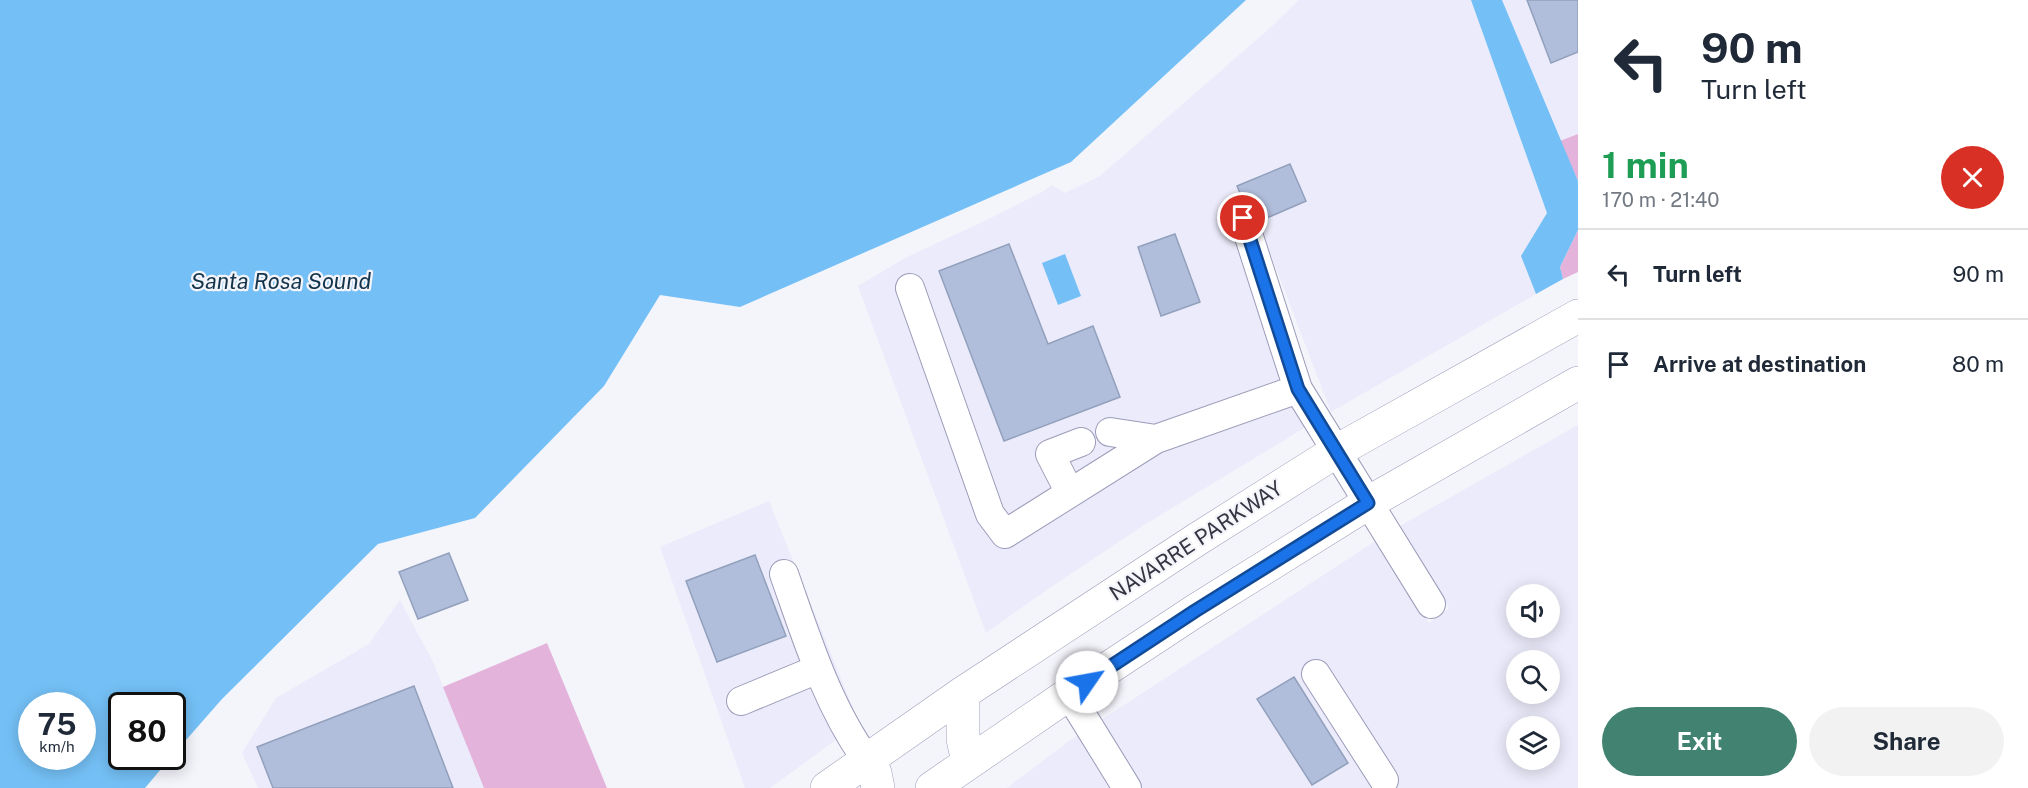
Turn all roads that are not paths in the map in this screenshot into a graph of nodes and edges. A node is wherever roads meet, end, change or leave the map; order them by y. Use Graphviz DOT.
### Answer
graph roads {
  1 [pos="1243,218"];
  2 [pos="910,288"];
  3 [pos="1578,316"];
  4 [pos="1578,383"];
  5 [pos="1298,389"];
  6 [pos="1110,432"];
  7 [pos="1156,439"];
  8 [pos="1081,442"];
  9 [pos="1335,452"];
  10 [pos="1070,493"];
  11 [pos="1368,503"];
  12 [pos="784,574"];
  13 [pos="1431,604"];
  14 [pos="818,669"];
  15 [pos="1316,674"];
  16 [pos="963,693"];
  17 [pos="1069,694"];
  18 [pos="741,701"];
  19 [pos="872,774"];
  20 [pos="956,777"];
  21 [pos="1384,780"];
  22 [pos="827,788"];
  23 [pos="1127,788"];
  1 -- 5 [label="lane"];
  2 -- 10 [label="lane"];
  3 -- 9 [label="highway, NAVARRE PARKWAY"];
  4 -- 11 [label="highway"];
  5 -- 7 [label="lane"];
  5 -- 9 [label="lane"];
  6 -- 7 [label="lane"];
  7 -- 10 [label="lane"];
  8 -- 10 [label="lane"];
  9 -- 11 [label="lane"];
  9 -- 16 [label="highway, NAVARRE PARKWAY"];
  11 -- 13 [label="lane"];
  11 -- 17 [label="highway"];
  12 -- 14 [label="lane"];
  14 -- 18 [label="lane"];
  14 -- 19 [label="lane"];
  15 -- 21 [label="lane"];
  16 -- 19 [label="highway, NAVARRE PARKWAY"];
  16 -- 20 [label="highway"];
  17 -- 20 [label="highway"];
  17 -- 23 [label="lane"];
  19 -- 22 [label="highway, NAVARRE PARKWAY"];
}
